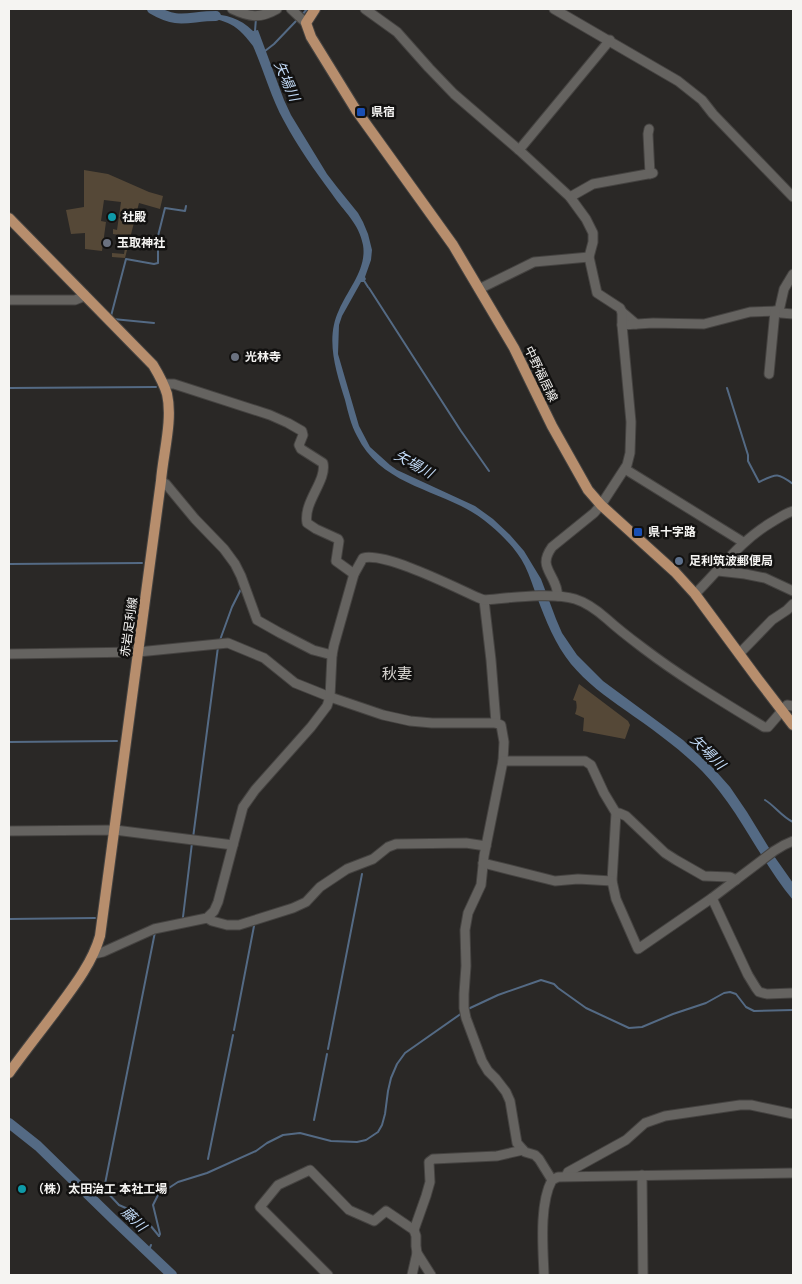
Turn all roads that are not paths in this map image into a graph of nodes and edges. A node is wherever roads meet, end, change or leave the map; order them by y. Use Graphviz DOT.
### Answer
graph roads {
  1 [pos="232,9"];
  2 [pos="277,9"];
  3 [pos="291,9"];
  4 [pos="315,9"];
  5 [pos="365,9"];
  6 [pos="554,9"];
  7 [pos="306,23"];
  8 [pos="610,40"];
  9 [pos="649,129"];
  10 [pos="519,150"];
  11 [pos="570,197"];
  12 [pos="793,197"];
  13 [pos="9,218"];
  14 [pos="589,257"];
  15 [pos="793,274"];
  16 [pos="790,286"];
  17 [pos="480,289"];
  18 [pos="84,294"];
  19 [pos="9,300"];
  20 [pos="777,311"];
  21 [pos="622,312"];
  22 [pos="793,314"];
  23 [pos="636,324"];
  24 [pos="622,325"];
  25 [pos="770,374"];
  26 [pos="163,384"];
  27 [pos="625,469"];
  28 [pos="161,481"];
  29 [pos="601,505"];
  30 [pos="793,512"];
  31 [pos="743,542"];
  32 [pos="718,571"];
  33 [pos="354,574"];
  34 [pos="793,591"];
  35 [pos="695,594"];
  36 [pos="554,596"];
  37 [pos="484,600"];
  38 [pos="793,604"];
  39 [pos="138,652"];
  40 [pos="9,654"];
  41 [pos="739,654"];
  42 [pos="332,655"];
  43 [pos="330,697"];
  44 [pos="793,706"];
  45 [pos="781,711"];
  46 [pos="496,723"];
  47 [pos="793,726"];
  48 [pos="502,761"];
  49 [pos="616,813"];
  50 [pos="115,830"];
  51 [pos="9,831"];
  52 [pos="793,842"];
  53 [pos="233,845"];
  54 [pos="486,846"];
  55 [pos="483,863"];
  56 [pos="736,880"];
  57 [pos="612,881"];
  58 [pos="712,898"];
  59 [pos="207,918"];
  60 [pos="94,954"];
  61 [pos="793,993"];
  62 [pos="9,1073"];
  63 [pos="793,1114"];
  64 [pos="523,1150"];
  65 [pos="793,1173"];
  66 [pos="642,1175"];
  67 [pos="566,1176"];
  68 [pos="552,1180"];
  69 [pos="414,1230"];
  70 [pos="417,1253"];
  71 [pos="328,1275"];
  72 [pos="412,1275"];
  73 [pos="431,1275"];
  74 [pos="544,1275"];
  75 [pos="643,1275"];
  1 -- 2 [label="street"];
  3 -- 7 [label="street"];
  4 -- 7 [label="main road"];
  5 -- 10 [label="street"];
  6 -- 8 [label="street"];
  7 -- 17 [label="main road, 中野福居線"];
  8 -- 10 [label="street"];
  8 -- 12 [label="street"];
  9 -- 11 [label="street"];
  10 -- 11 [label="street"];
  11 -- 14 [label="street"];
  13 -- 18 [label="main road, 赤岩足利線"];
  14 -- 17 [label="street"];
  14 -- 21 [label="street"];
  15 -- 16 [label="street"];
  16 -- 20 [label="street"];
  17 -- 29 [label="main road, 中野福居線"];
  18 -- 19 [label="street"];
  18 -- 26 [label="main road, 赤岩足利線"];
  20 -- 22 [label="street"];
  20 -- 23 [label="street"];
  20 -- 25 [label="street"];
  21 -- 23 [label="street"];
  21 -- 24 [label="street"];
  23 -- 24 [label="street"];
  24 -- 27 [label="street"];
  26 -- 28 [label="main road, 赤岩足利線"];
  26 -- 33 [label="street"];
  27 -- 29 [label="street"];
  27 -- 31 [label="street"];
  28 -- 39 [label="main road, 赤岩足利線"];
  28 -- 42 [label="street"];
  29 -- 35 [label="main road, 中野福居線"];
  29 -- 36 [label="street"];
  30 -- 31 [label="street"];
  31 -- 32 [label="street"];
  32 -- 34 [label="street"];
  32 -- 35 [label="street"];
  33 -- 37 [label="street"];
  33 -- 42 [label="street"];
  35 -- 41 [label="main road, 中野福居線"];
  36 -- 37 [label="street"];
  36 -- 45 [label="street"];
  37 -- 46 [label="street"];
  38 -- 41 [label="street"];
  39 -- 40 [label="street"];
  39 -- 43 [label="street"];
  39 -- 50 [label="main road, 赤岩足利線"];
  41 -- 45 [label="main road, 中野福居線"];
  42 -- 43 [label="street"];
  43 -- 46 [label="street"];
  43 -- 53 [label="street"];
  44 -- 45 [label="street"];
  45 -- 47 [label="main road, 中野福居線"];
  46 -- 48 [label="street"];
  48 -- 49 [label="street"];
  48 -- 54 [label="street"];
  49 -- 56 [label="street"];
  49 -- 57 [label="street"];
  50 -- 51 [label="street"];
  50 -- 53 [label="street"];
  50 -- 60 [label="main road, 赤岩足利線"];
  52 -- 56 [label="street"];
  53 -- 59 [label="street"];
  54 -- 55 [label="street"];
  54 -- 59 [label="street"];
  55 -- 57 [label="street"];
  55 -- 64 [label="street"];
  56 -- 58 [label="street"];
  57 -- 58 [label="street"];
  58 -- 61 [label="street"];
  59 -- 60 [label="street"];
  60 -- 62 [label="main road, 赤岩足利線"];
  63 -- 67 [label="street"];
  64 -- 68 [label="street"];
  64 -- 69 [label="street"];
  65 -- 66 [label="street"];
  66 -- 67 [label="street"];
  66 -- 75 [label="street"];
  67 -- 68 [label="street"];
  68 -- 74 [label="street"];
  69 -- 70 [label="street"];
  69 -- 71 [label="street"];
  70 -- 72 [label="street"];
  70 -- 73 [label="street"];
}
